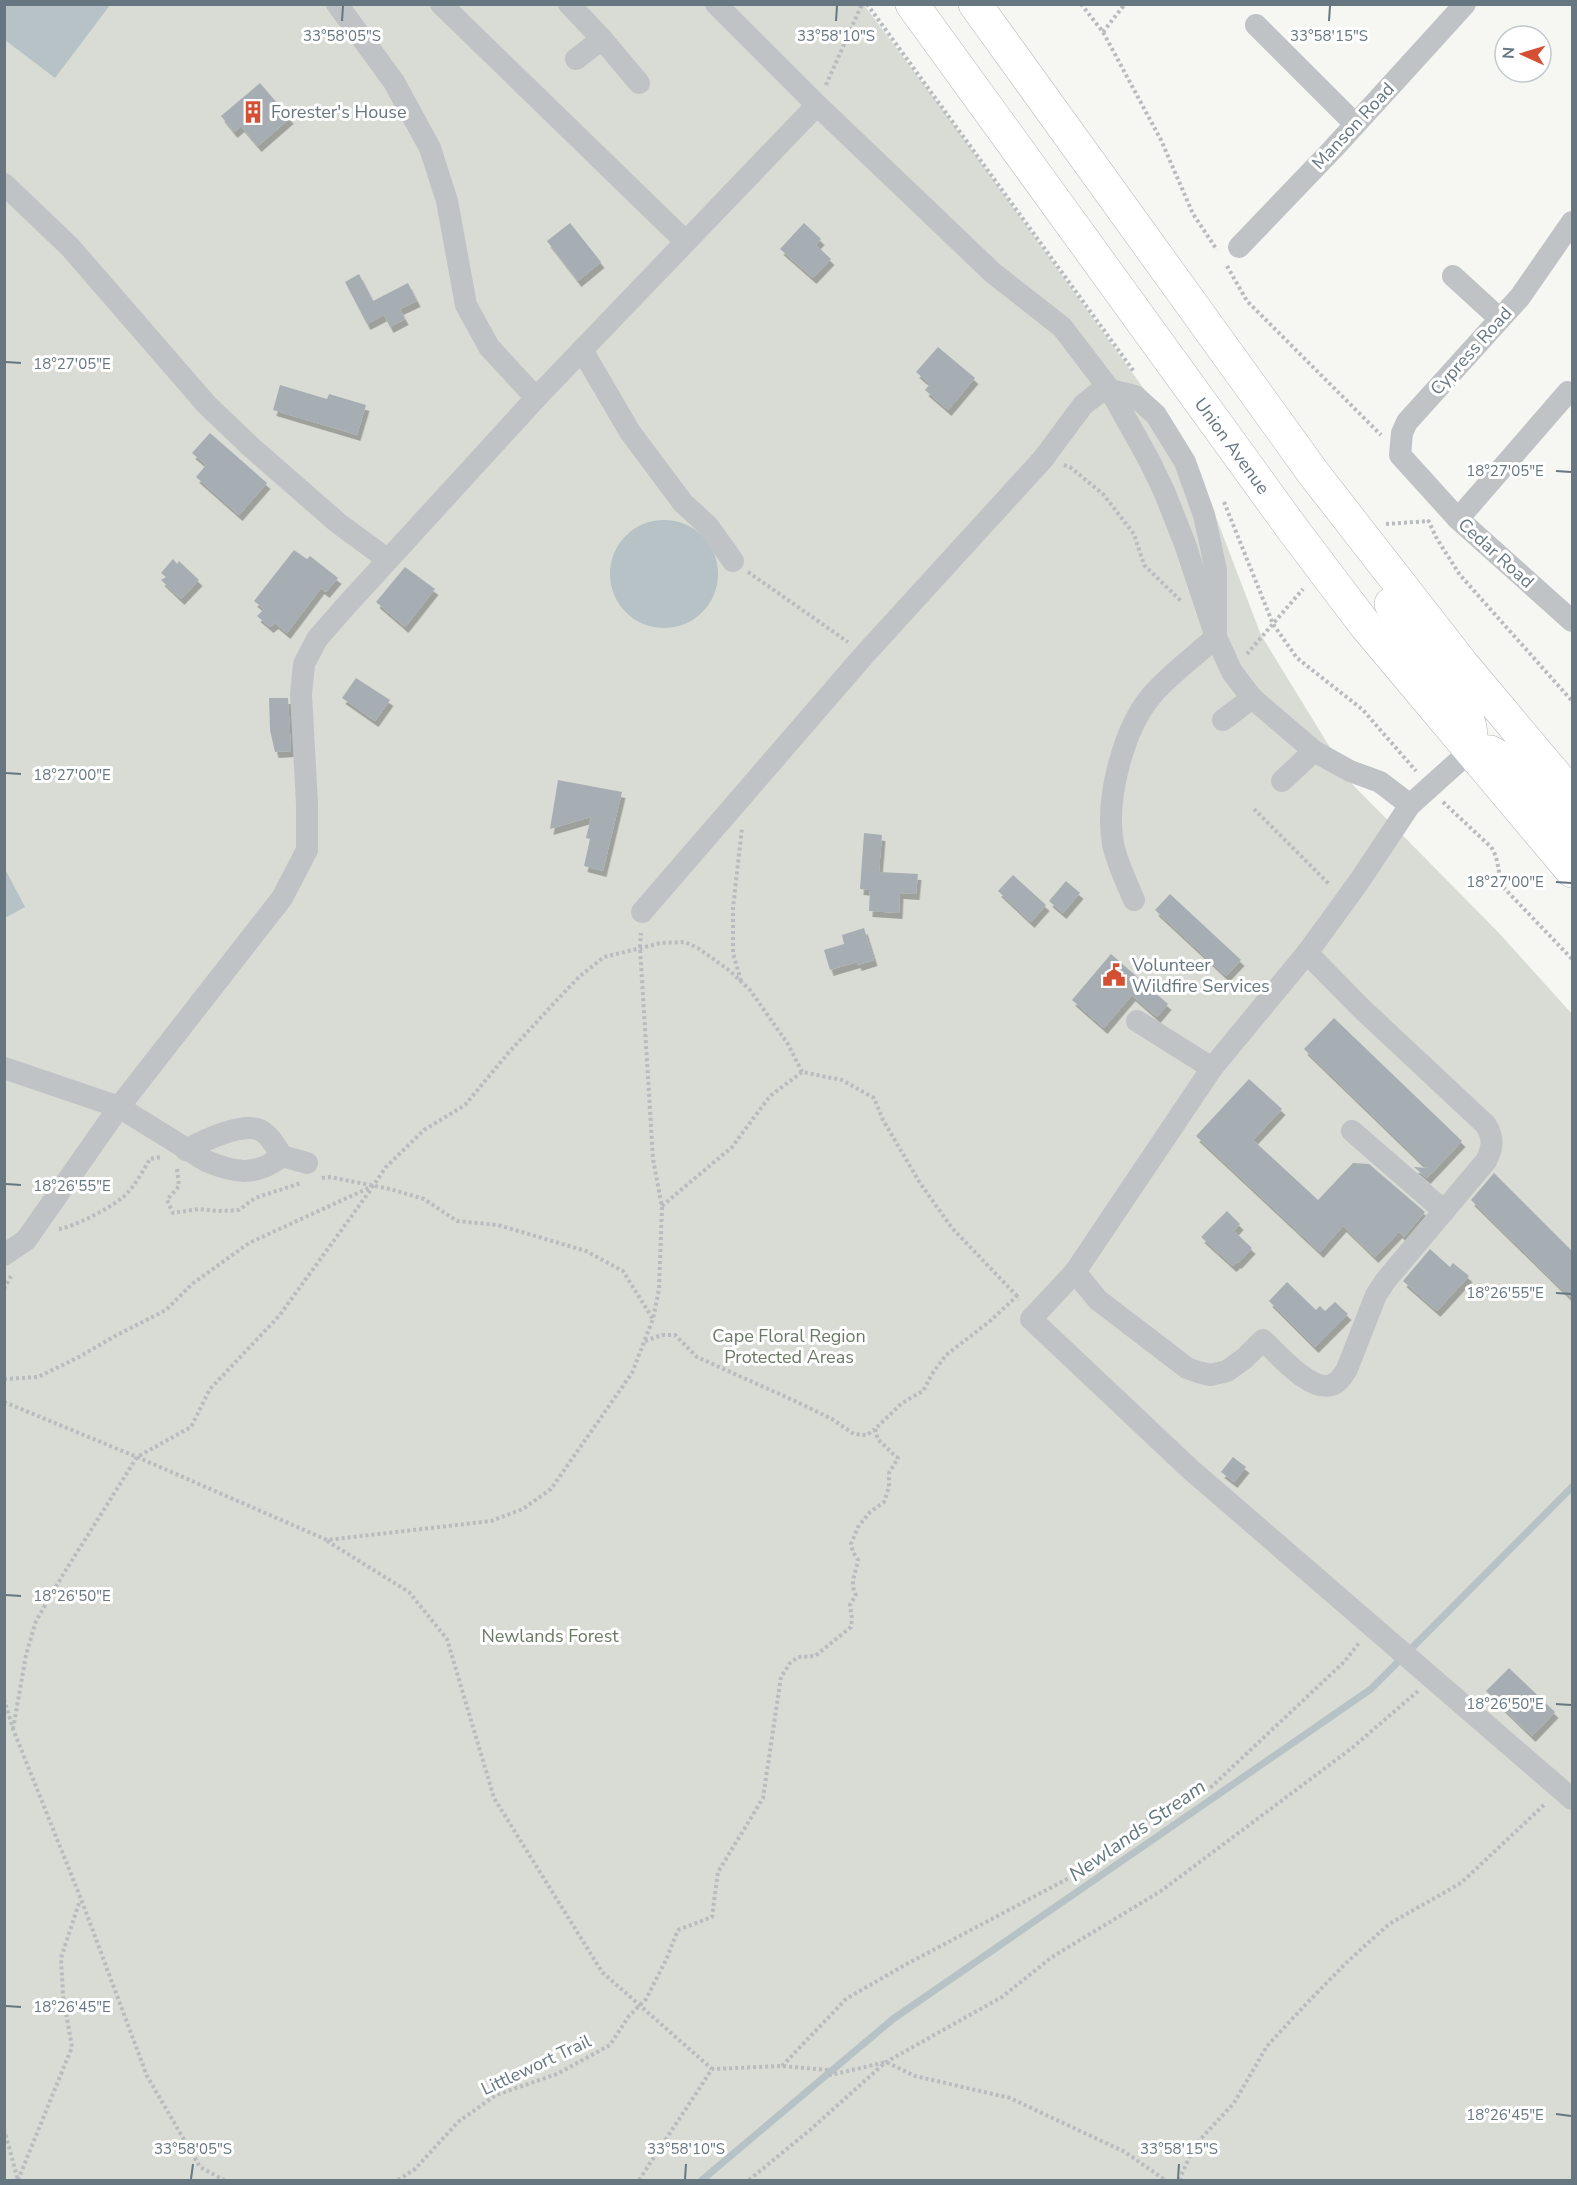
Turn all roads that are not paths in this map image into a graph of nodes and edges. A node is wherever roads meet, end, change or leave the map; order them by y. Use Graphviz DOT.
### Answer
graph roads {
  1 [pos="337,4"];
  2 [pos="441,4"];
  3 [pos="569,4"];
  4 [pos="716,4"];
  5 [pos="912,4"];
  6 [pos="975,4"];
  7 [pos="1465,4"];
  8 [pos="1256,25"];
  9 [pos="602,39"];
  10 [pos="576,59"];
  11 [pos="639,83"];
  12 [pos="818,105"];
  13 [pos="1355,124"];
  14 [pos="4,184"];
  15 [pos="1572,222"];
  16 [pos="686,241"];
  17 [pos="1239,246"];
  18 [pos="1453,276"];
  19 [pos="1500,319"];
  20 [pos="582,350"];
  21 [pos="1110,390"];
  22 [pos="1568,392"];
  23 [pos="536,398"];
  24 [pos="1314,474"];
  25 [pos="1423,481"];
  26 [pos="1458,519"];
  27 [pos="387,559"];
  28 [pos="733,561"];
  29 [pos="1572,621"];
  30 [pos="1216,637"];
  31 [pos="1252,698"];
  32 [pos="1223,720"];
  33 [pos="1314,751"];
  34 [pos="1470,751"];
  35 [pos="1281,782"];
  36 [pos="1572,795"];
  37 [pos="1410,805"];
  38 [pos="1572,833"];
  39 [pos="1572,871"];
  40 [pos="1134,900"];
  41 [pos="642,912"];
  42 [pos="1307,953"];
  43 [pos="1137,1021"];
  44 [pos="4,1068"];
  45 [pos="1212,1068"];
  46 [pos="118,1107"];
  47 [pos="1352,1131"];
  48 [pos="282,1156"];
  49 [pos="178,1157"];
  50 [pos="312,1174"];
  51 [pos="1444,1211"];
  52 [pos="10,1262"];
  53 [pos="1075,1272"];
  54 [pos="1567,1794"];
  1 -- 23 [label="street"];
  2 -- 16 [label="street"];
  3 -- 9 [label="street"];
  4 -- 12 [label="street"];
  5 -- 34 [label="highway, Union Avenue"];
  6 -- 24 [label="highway"];
  7 -- 13 [label="street, Manson Road"];
  8 -- 13 [label="street"];
  9 -- 10 [label="street"];
  9 -- 11 [label="street"];
  12 -- 16 [label="street"];
  12 -- 21 [label="street"];
  13 -- 17 [label="street, Manson Road"];
  14 -- 27 [label="street"];
  15 -- 19 [label="street, Cypress Road"];
  16 -- 20 [label="street"];
  18 -- 19 [label="street"];
  19 -- 25 [label="street, Cypress Road"];
  20 -- 23 [label="street"];
  20 -- 28 [label="street"];
  21 -- 30 [label="street"];
  21 -- 30 [label="street"];
  21 -- 41 [label="street"];
  22 -- 26 [label="street"];
  23 -- 27 [label="street"];
  24 -- 34 [label="highway"];
  24 -- 36 [label="highway"];
  25 -- 26 [label="street, Cedar Road"];
  26 -- 29 [label="street, Cedar Road"];
  27 -- 46 [label="street"];
  30 -- 31 [label="street"];
  30 -- 40 [label="street"];
  31 -- 32 [label="street"];
  31 -- 33 [label="street"];
  33 -- 35 [label="street"];
  33 -- 37 [label="street"];
  34 -- 37 [label="street"];
  34 -- 38 [label="highway"];
  34 -- 39 [label="highway, Union Avenue"];
  37 -- 42 [label="street"];
  42 -- 45 [label="street"];
  42 -- 51 [label="street"];
  43 -- 45 [label="street"];
  44 -- 46 [label="street"];
  45 -- 53 [label="street"];
  46 -- 49 [label="street"];
  46 -- 52 [label="street"];
  47 -- 51 [label="street"];
  48 -- 49 [label="street"];
  48 -- 49 [label="street"];
  48 -- 50 [label="street"];
  51 -- 53 [label="street"];
  53 -- 54 [label="street"];
}
